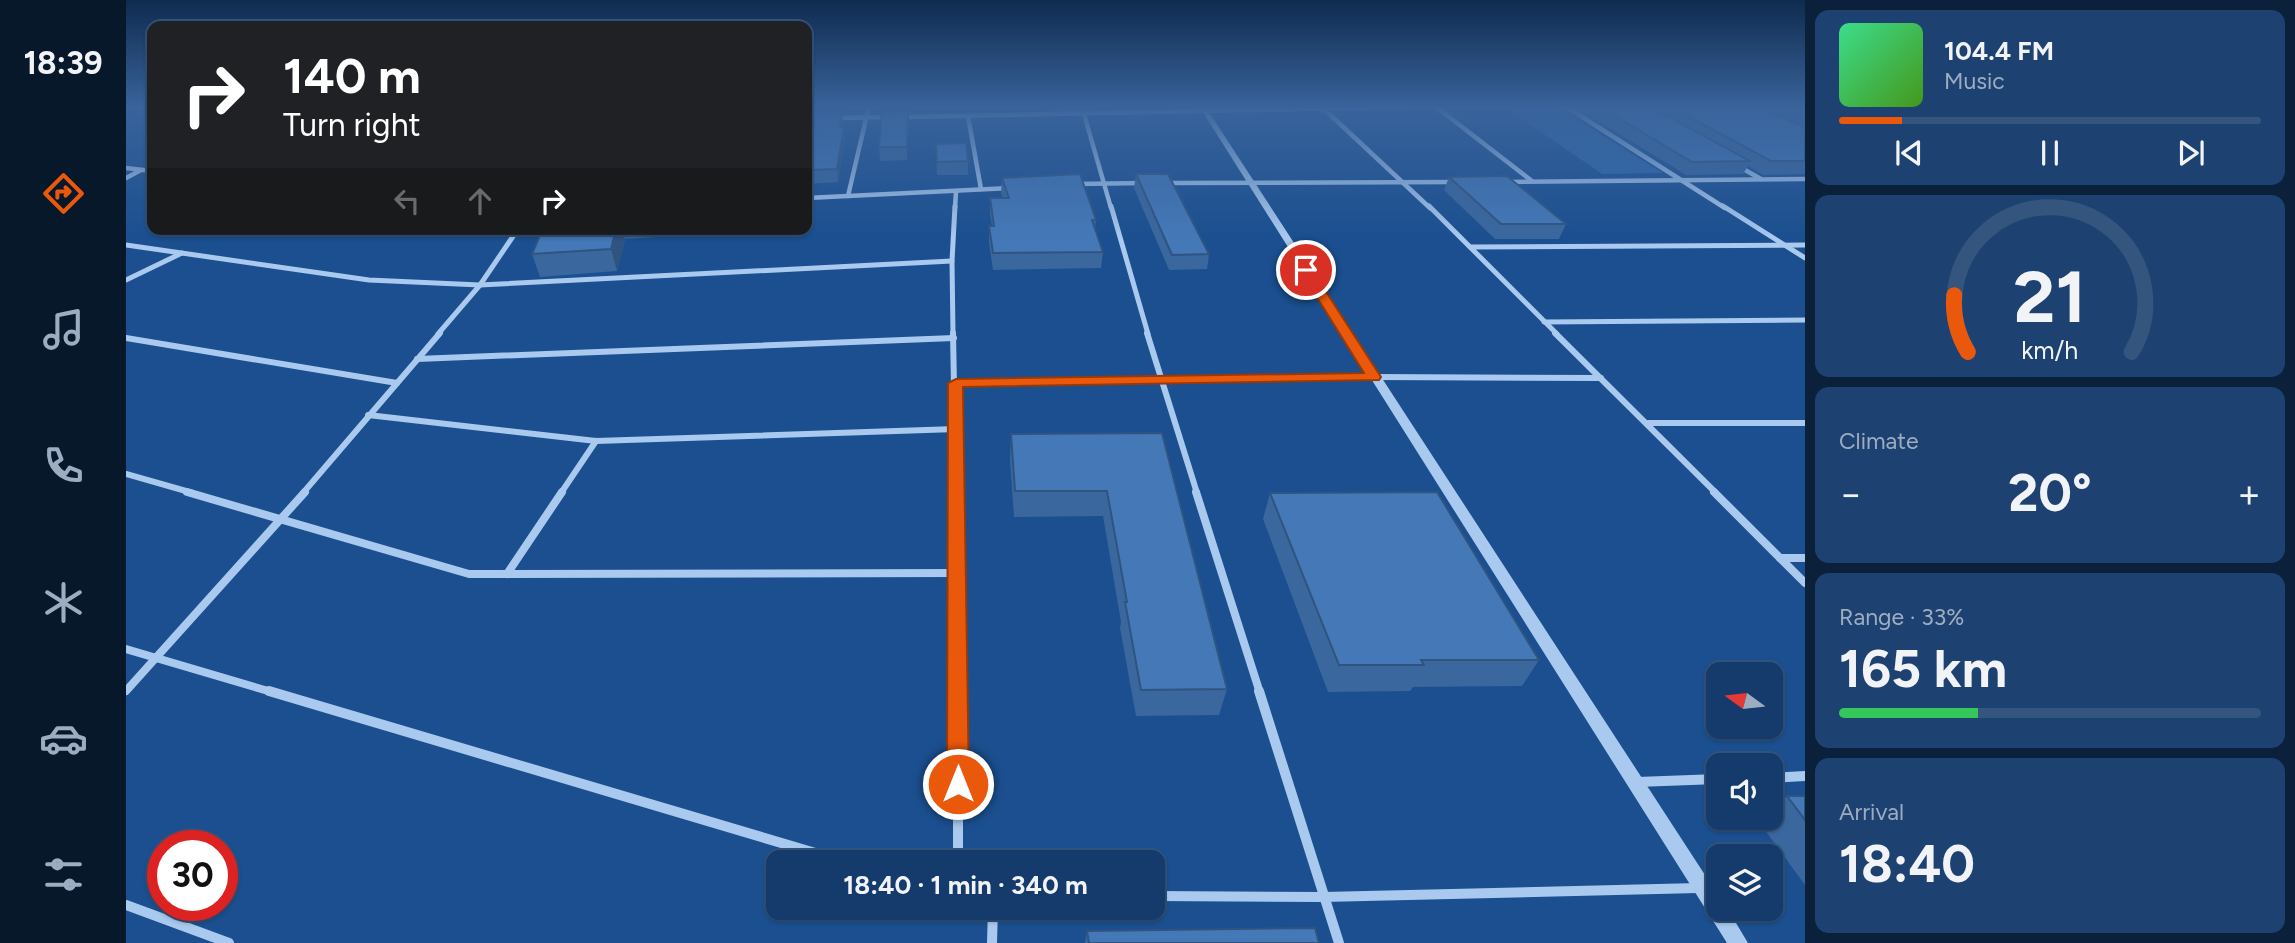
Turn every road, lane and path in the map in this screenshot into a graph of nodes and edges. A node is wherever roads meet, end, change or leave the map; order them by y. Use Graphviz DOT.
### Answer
graph roads {
  1 [pos="858,150"];
  2 [pos="974,150"];
  3 [pos="1094,150"];
  4 [pos="1230,150"];
  5 [pos="1370,150"];
  6 [pos="1493,150"];
  7 [pos="1635,150"];
  8 [pos="1733,163"];
  9 [pos="126,168"];
  10 [pos="141,170"];
  11 [pos="147,171"];
  12 [pos="126,178"];
  13 [pos="1762,179"];
  14 [pos="1805,179"];
  15 [pos="1684,180"];
  16 [pos="1533,181"];
  17 [pos="1103,182"];
  18 [pos="1457,182"];
  19 [pos="1495,182"];
  20 [pos="1406,183"];
  21 [pos="1251,184"];
  22 [pos="1062,185"];
  23 [pos="1021,187"];
  24 [pos="981,189"];
  25 [pos="956,191"];
  26 [pos="848,196"];
  27 [pos="812,198"];
  28 [pos="514,235"];
  29 [pos="126,245"];
  30 [pos="1785,245"];
  31 [pos="1805,245"];
  32 [pos="1470,247"];
  33 [pos="182,253"];
  34 [pos="1805,258"];
  35 [pos="952,261"];
  36 [pos="126,280"];
  37 [pos="480,285"];
  38 [pos="1805,320"];
  39 [pos="1544,322"];
  40 [pos="126,338"];
  41 [pos="954,338"];
  42 [pos="417,359"];
  43 [pos="1374,377"];
  44 [pos="1601,378"];
  45 [pos="1161,380"];
  46 [pos="397,383"];
  47 [pos="956,383"];
  48 [pos="368,415"];
  49 [pos="1805,422"];
  50 [pos="1648,424"];
  51 [pos="956,429"];
  52 [pos="596,440"];
  53 [pos="126,474"];
  54 [pos="281,520"];
  55 [pos="1780,558"];
  56 [pos="1805,558"];
  57 [pos="958,573"];
  58 [pos="506,574"];
  59 [pos="1805,583"];
  60 [pos="126,649"];
  61 [pos="156,659"];
  62 [pos="126,691"];
  63 [pos="1805,776"];
  64 [pos="1783,777"];
  65 [pos="1706,779"];
  66 [pos="1637,782"];
  67 [pos="805,850"];
  68 [pos="958,850"];
  69 [pos="1703,888"];
  70 [pos="1165,896"];
  71 [pos="1323,897"];
  72 [pos="126,905"];
  73 [pos="993,920"];
  74 [pos="229,943"];
  75 [pos="992,943"];
  76 [pos="1339,943"];
  77 [pos="1738,943"];
  1 -- 26 [label="street"];
  2 -- 24 [label="street"];
  3 -- 17 [label="street"];
  4 -- 21 [label="street"];
  5 -- 20 [label="street"];
  6 -- 16 [label="street"];
  7 -- 15 [label="street"];
  8 -- 13 [label="street"];
  9 -- 10 [label="street"];
  10 -- 11 [label="street"];
  10 -- 12 [label="street"];
  13 -- 14 [label="street"];
  13 -- 15 [label="street"];
  15 -- 16 [label="street"];
  15 -- 30 [label="street"];
  16 -- 19 [label="street"];
  17 -- 21 [label="street"];
  17 -- 22 [label="street"];
  17 -- 45 [label="street"];
  18 -- 20 [label="street"];
  20 -- 21 [label="street"];
  20 -- 32 [label="street"];
  21 -- 43 [label="street"];
  23 -- 24 [label="street"];
  24 -- 25 [label="street"];
  25 -- 26 [label="street"];
  25 -- 35 [label="street"];
  26 -- 27 [label="street"];
  28 -- 37 [label="street"];
  29 -- 33 [label="street"];
  30 -- 31 [label="street"];
  30 -- 32 [label="street"];
  30 -- 34 [label="street"];
  32 -- 39 [label="street"];
  33 -- 36 [label="street"];
  33 -- 37 [label="street"];
  35 -- 37 [label="street"];
  35 -- 41 [label="street"];
  37 -- 42 [label="street"];
  38 -- 39 [label="street"];
  39 -- 44 [label="street"];
  40 -- 46 [label="street"];
  41 -- 42 [label="street"];
  41 -- 47 [label="street"];
  42 -- 46 [label="street"];
  43 -- 44 [label="street"];
  43 -- 45 [label="street"];
  43 -- 66 [label="street"];
  44 -- 50 [label="street"];
  45 -- 47 [label="street"];
  45 -- 71 [label="street"];
  46 -- 48 [label="street"];
  47 -- 51 [label="street"];
  48 -- 52 [label="street"];
  48 -- 54 [label="street"];
  49 -- 50 [label="street"];
  50 -- 55 [label="street"];
  51 -- 52 [label="street"];
  51 -- 57 [label="street"];
  52 -- 58 [label="street"];
  53 -- 54 [label="street"];
  54 -- 58 [label="street"];
  54 -- 61 [label="street"];
  55 -- 56 [label="street"];
  55 -- 59 [label="street"];
  57 -- 58 [label="street"];
  57 -- 68 [label="street"];
  60 -- 61 [label="street"];
  61 -- 62 [label="street"];
  61 -- 67 [label="street"];
  63 -- 64 [label="street"];
  65 -- 66 [label="street"];
  66 -- 69 [label="street"];
  69 -- 71 [label="street"];
  69 -- 77 [label="street"];
  70 -- 71 [label="street"];
  71 -- 76 [label="street"];
  72 -- 74 [label="street"];
  73 -- 75 [label="street"];
}
